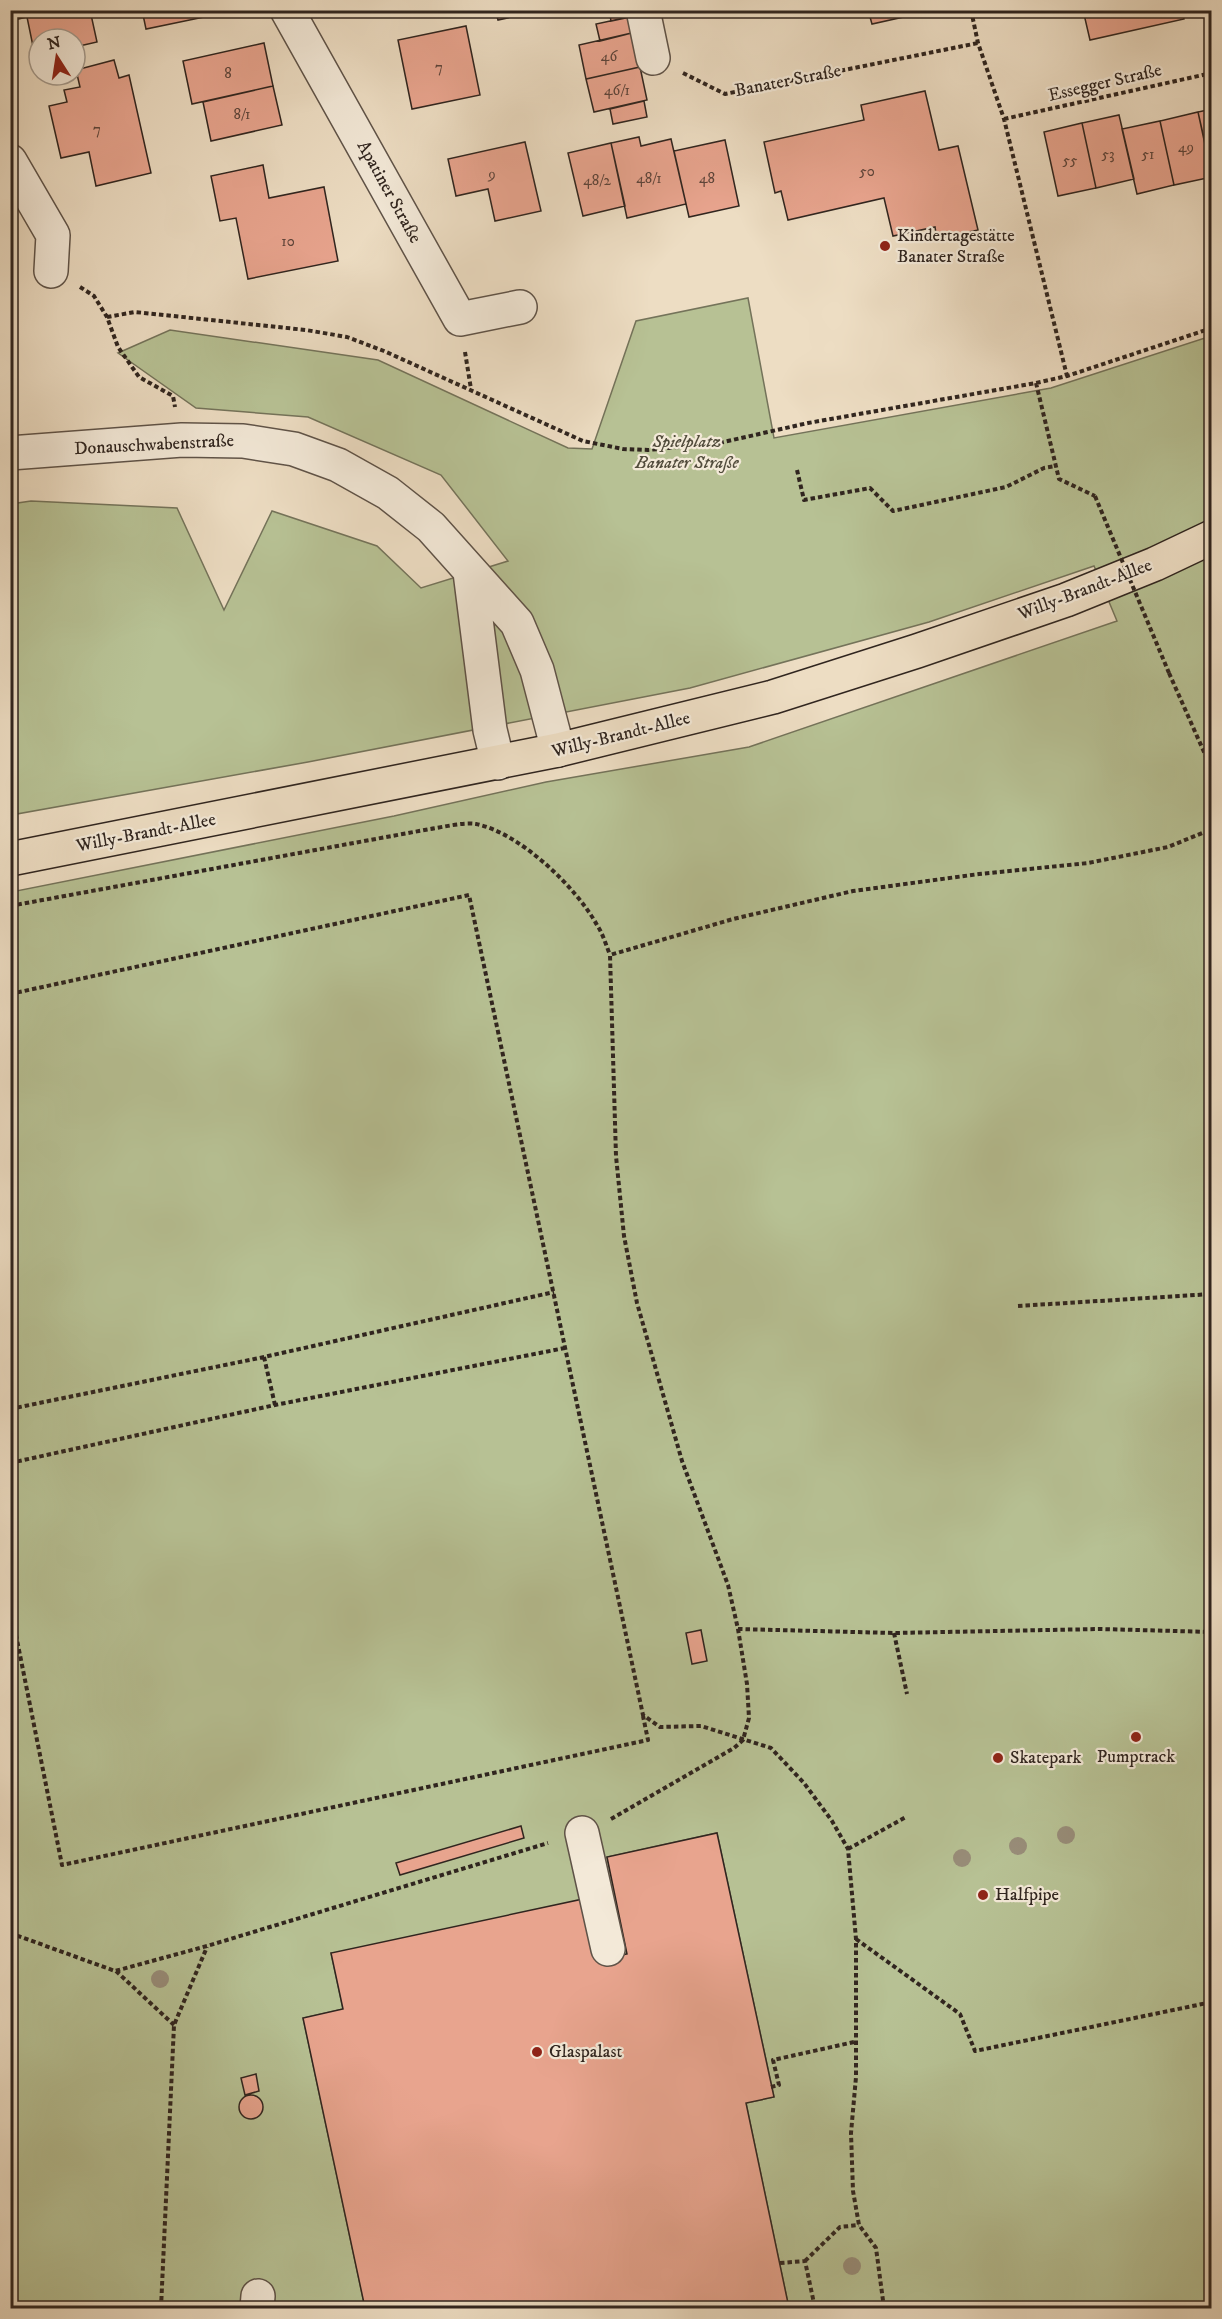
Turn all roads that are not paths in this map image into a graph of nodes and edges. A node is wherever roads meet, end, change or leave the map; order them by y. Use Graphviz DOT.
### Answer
graph roads {
  1 [pos="287,10"];
  2 [pos="642,10"];
  3 [pos="653,57"];
  4 [pos="10,160"];
  5 [pos="51,271"];
  6 [pos="520,307"];
  7 [pos="10,453"];
  8 [pos="1212,537"];
  9 [pos="470,572"];
  10 [pos="558,750"];
  11 [pos="498,763"];
  12 [pos="10,859"];
  13 [pos="582,1833"];
  14 [pos="608,1949"];
  1 -- 6 [label="street, Apatiner Straße"];
  2 -- 3 [label="street"];
  4 -- 5 [label="street"];
  7 -- 9 [label="street, Donauschwabenstraße"];
  8 -- 10 [label="main road, Willy-Brandt-Allee"];
  9 -- 10 [label="street, Donauschwabenstraße"];
  9 -- 11 [label="street"];
  10 -- 11 [label="main road, Willy-Brandt-Allee"];
  11 -- 12 [label="main road, Willy-Brandt-Allee"];
  13 -- 14 [label="street"];
}
